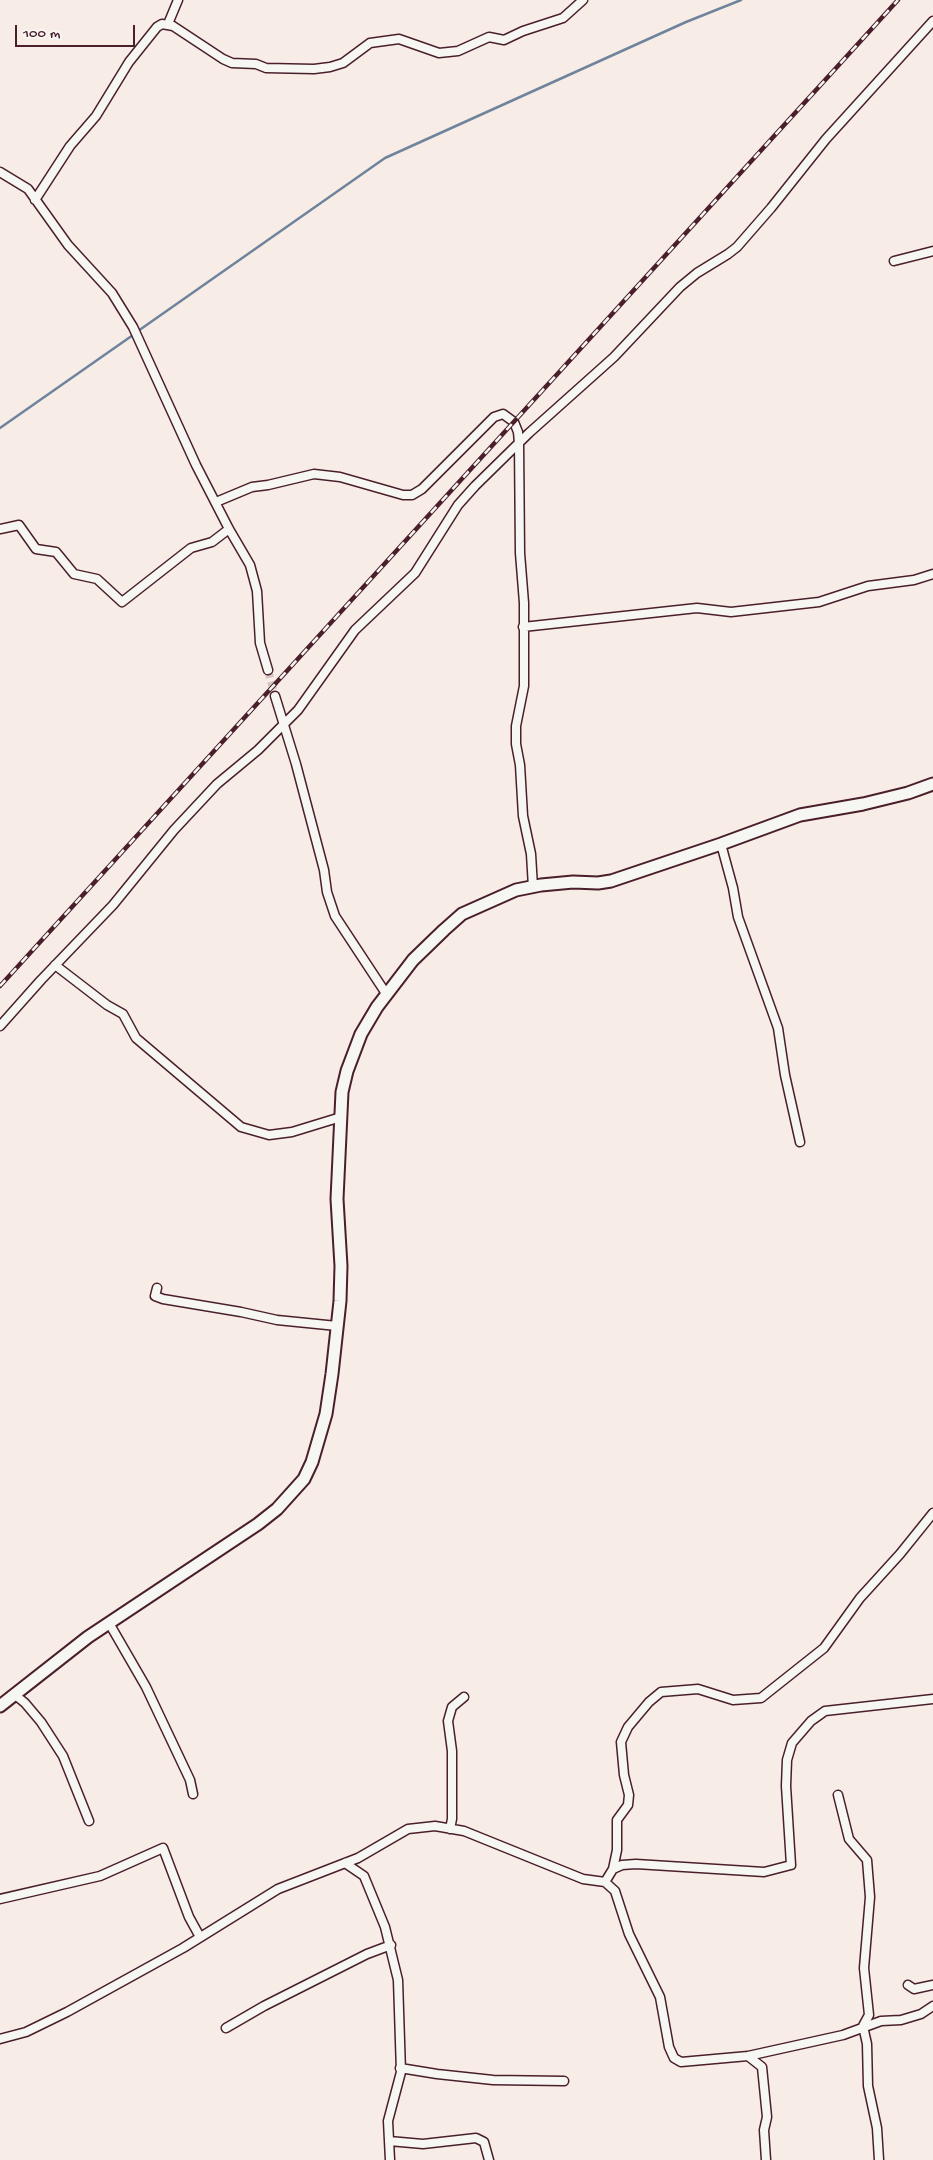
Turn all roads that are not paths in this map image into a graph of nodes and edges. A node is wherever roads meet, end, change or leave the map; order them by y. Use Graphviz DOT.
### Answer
graph roads {
  1 [pos="178,0"];
  2 [pos="583,0"];
  3 [pos="933,21"];
  4 [pos="168,24"];
  5 [pos="0,172"];
  6 [pos="35,200"];
  7 [pos="933,251"];
  8 [pos="894,261"];
  9 [pos="519,443"];
  10 [pos="216,502"];
  11 [pos="0,529"];
  12 [pos="229,530"];
  13 [pos="933,574"];
  14 [pos="523,626"];
  15 [pos="268,670"];
  16 [pos="274,696"];
  17 [pos="284,726"];
  18 [pos="933,784"];
  19 [pos="721,844"];
  20 [pos="533,887"];
  21 [pos="56,965"];
  22 [pos="387,994"];
  23 [pos="0,1026"];
  24 [pos="341,1117"];
  25 [pos="800,1142"];
  26 [pos="157,1288"];
  27 [pos="337,1326"];
  28 [pos="933,1513"];
  29 [pos="109,1623"];
  30 [pos="14,1694"];
  31 [pos="464,1697"];
  32 [pos="933,1699"];
  33 [pos="0,1706"];
  34 [pos="193,1794"];
  35 [pos="838,1795"];
  36 [pos="89,1821"];
  37 [pos="450,1829"];
  38 [pos="345,1863"];
  39 [pos="613,1868"];
  40 [pos="604,1882"];
  41 [pos="0,1899"];
  42 [pos="200,1937"];
  43 [pos="391,1945"];
  44 [pos="908,1985"];
  45 [pos="933,1985"];
  46 [pos="933,2006"];
  47 [pos="863,2026"];
  48 [pos="226,2028"];
  49 [pos="0,2038"];
  50 [pos="748,2056"];
  51 [pos="400,2068"];
  52 [pos="564,2081"];
  53 [pos="389,2141"];
  54 [pos="390,2160"];
  55 [pos="489,2160"];
  56 [pos="766,2160"];
  57 [pos="879,2160"];
  1 -- 4 [label="street"];
  2 -- 4 [label="street"];
  3 -- 9 [label="street"];
  4 -- 6 [label="street"];
  5 -- 6 [label="street"];
  6 -- 10 [label="street"];
  7 -- 8 [label="street"];
  9 -- 10 [label="street"];
  9 -- 14 [label="street"];
  9 -- 17 [label="street"];
  10 -- 12 [label="street"];
  11 -- 12 [label="street"];
  12 -- 15 [label="street"];
  13 -- 14 [label="street"];
  14 -- 20 [label="street"];
  16 -- 17 [label="street"];
  17 -- 21 [label="street"];
  17 -- 22 [label="street"];
  18 -- 19 [label="street"];
  19 -- 20 [label="street"];
  19 -- 25 [label="street"];
  20 -- 22 [label="street"];
  21 -- 23 [label="street"];
  21 -- 24 [label="street"];
  22 -- 24 [label="street"];
  24 -- 27 [label="street"];
  26 -- 27 [label="street"];
  27 -- 29 [label="street"];
  28 -- 39 [label="street"];
  29 -- 30 [label="street"];
  29 -- 34 [label="street"];
  30 -- 33 [label="street"];
  30 -- 36 [label="street"];
  31 -- 37 [label="street"];
  32 -- 39 [label="street"];
  35 -- 47 [label="street"];
  37 -- 38 [label="street"];
  37 -- 40 [label="street"];
  38 -- 42 [label="street"];
  38 -- 43 [label="street"];
  39 -- 40 [label="street"];
  40 -- 50 [label="street"];
  41 -- 42 [label="street"];
  42 -- 49 [label="street"];
  43 -- 48 [label="street"];
  43 -- 51 [label="street"];
  44 -- 45 [label="street"];
  46 -- 47 [label="street"];
  47 -- 50 [label="street"];
  47 -- 57 [label="street"];
  50 -- 56 [label="street"];
  51 -- 52 [label="street"];
  51 -- 53 [label="street"];
  53 -- 54 [label="street"];
  53 -- 55 [label="street"];
}
